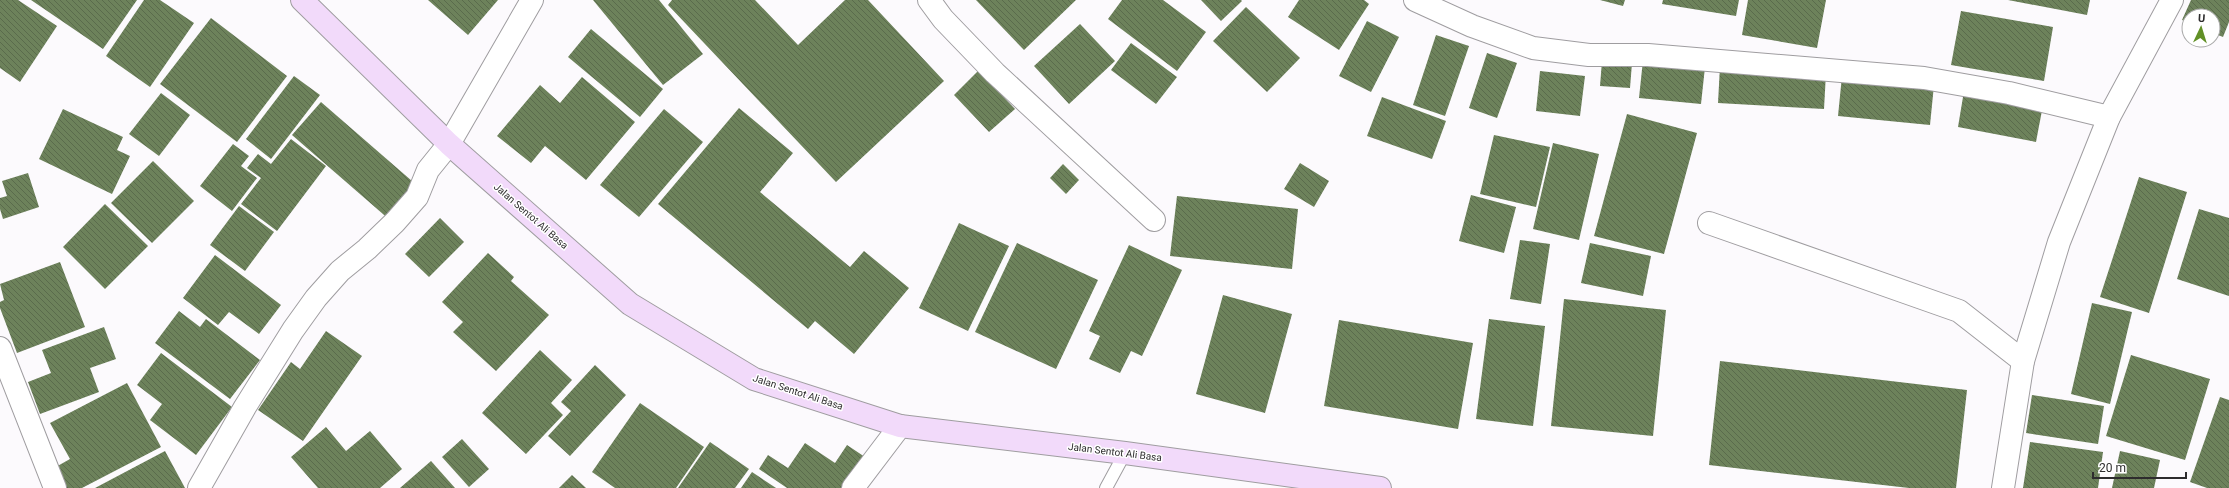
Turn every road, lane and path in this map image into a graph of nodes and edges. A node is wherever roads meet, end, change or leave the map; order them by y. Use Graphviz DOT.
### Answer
graph roads {
  1 [pos="302,0"];
  2 [pos="532,0"];
  3 [pos="930,0"];
  4 [pos="1415,0"];
  5 [pos="2172,0"];
  6 [pos="2110,117"];
  7 [pos="450,144"];
  8 [pos="1154,220"];
  9 [pos="1709,224"];
  10 [pos="0,348"];
  11 [pos="2023,361"];
  12 [pos="900,426"];
  13 [pos="1125,453"];
  14 [pos="1318,484"];
  15 [pos="55,488"];
  16 [pos="199,488"];
  17 [pos="853,488"];
  18 [pos="1106,488"];
  19 [pos="1380,488"];
  20 [pos="2003,488"];
  1 -- 7 [label="main road, Jalan Sentot Ali Basa"];
  2 -- 7 [label="street"];
  3 -- 8 [label="street"];
  4 -- 6 [label="street"];
  5 -- 6 [label="street"];
  6 -- 11 [label="street"];
  7 -- 12 [label="main road, Jalan Sentot Ali Basa"];
  7 -- 16 [label="street"];
  9 -- 11 [label="street"];
  10 -- 15 [label="street"];
  11 -- 20 [label="street"];
  12 -- 13 [label="main road, Jalan Sentot Ali Basa"];
  12 -- 17 [label="street"];
  13 -- 14 [label="main road, Jalan Sentot Ali Basa"];
  13 -- 18 [label="lane"];
  14 -- 19 [label="main road, Jalan Sentot Ali Basa"];
}
